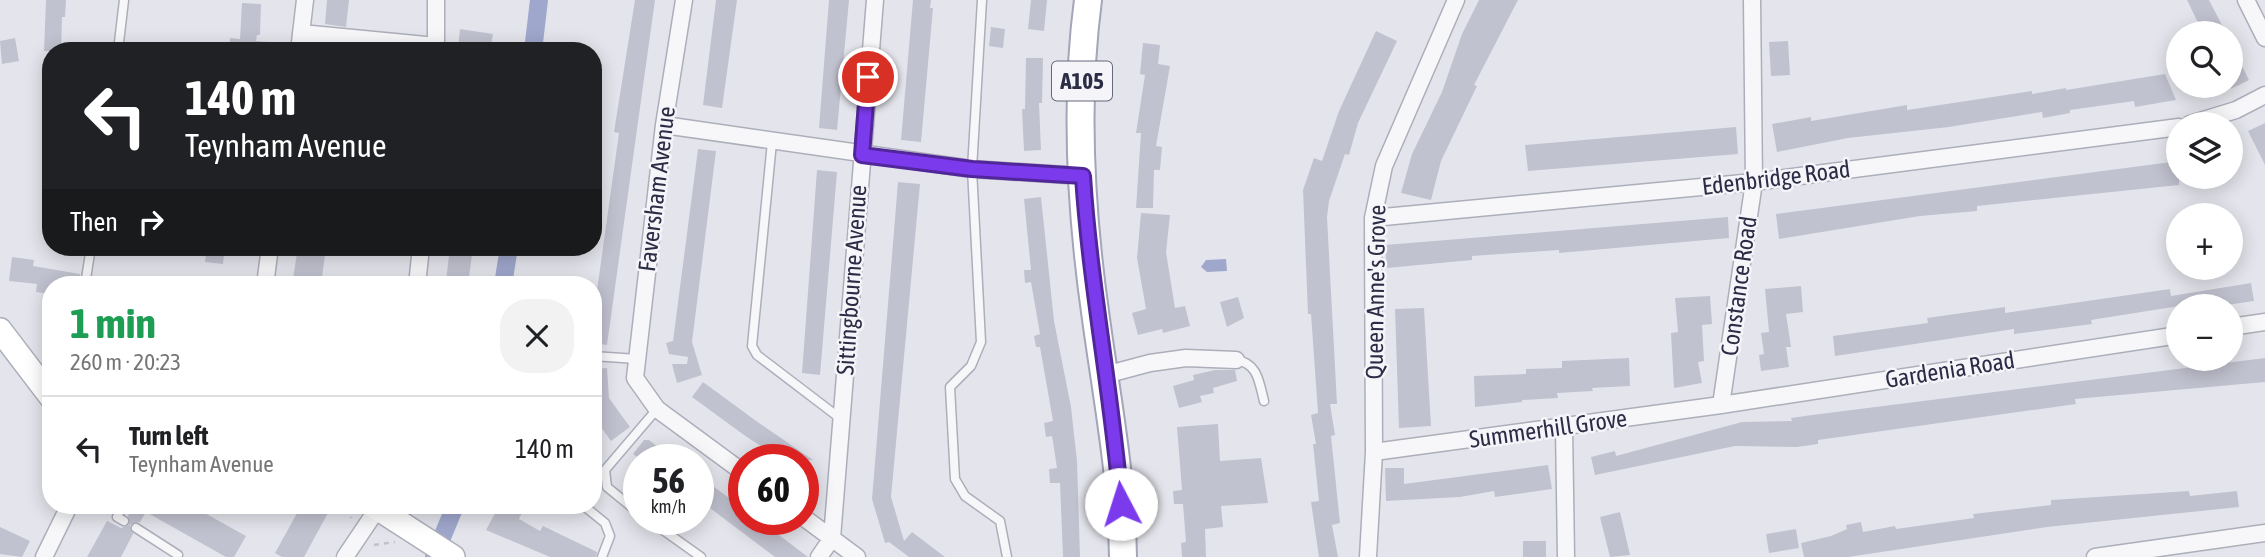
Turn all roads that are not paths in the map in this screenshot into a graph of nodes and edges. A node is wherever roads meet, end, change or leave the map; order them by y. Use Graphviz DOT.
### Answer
graph roads {
  1 [pos="124,0"];
  2 [pos="305,0"];
  3 [pos="436,0"];
  4 [pos="684,0"];
  5 [pos="875,0"];
  6 [pos="982,0"];
  7 [pos="1088,0"];
  8 [pos="1456,0"];
  9 [pos="1752,0"];
  10 [pos="2246,0"];
  11 [pos="302,33"];
  12 [pos="2265,38"];
  13 [pos="119,42"];
  14 [pos="300,42"];
  15 [pos="382,42"];
  16 [pos="436,42"];
  17 [pos="2265,95"];
  18 [pos="2229,112"];
  19 [pos="664,125"];
  20 [pos="2166,129"];
  21 [pos="772,142"];
  22 [pos="862,155"];
  23 [pos="972,169"];
  24 [pos="1083,176"];
  25 [pos="1754,182"];
  26 [pos="1373,218"];
  27 [pos="90,256"];
  28 [pos="269,256"];
  29 [pos="420,256"];
  30 [pos="86,276"];
  31 [pos="266,276"];
  32 [pos="418,276"];
  33 [pos="2265,322"];
  34 [pos="2243,325"];
  35 [pos="0,330"];
  36 [pos="2166,337"];
  37 [pos="602,357"];
  38 [pos="638,359"];
  39 [pos="1236,360"];
  40 [pos="1105,374"];
  41 [pos="42,385"];
  42 [pos="1264,401"];
  43 [pos="1721,405"];
  44 [pos="657,409"];
  45 [pos="841,419"];
  46 [pos="1563,427"];
  47 [pos="627,444"];
  48 [pos="623,449"];
  49 [pos="1374,452"];
  50 [pos="728,461"];
  51 [pos="623,500"];
  52 [pos="65,514"];
  53 [pos="119,514"];
  54 [pos="372,514"];
  55 [pos="386,514"];
  56 [pos="594,514"];
  57 [pos="124,521"];
  58 [pos="136,528"];
  59 [pos="819,529"];
  60 [pos="2265,533"];
  61 [pos="670,535"];
  62 [pos="832,538"];
  63 [pos="349,552"];
  64 [pos="444,553"];
  65 [pos="179,556"];
  66 [pos="44,557"];
  67 [pos="602,557"];
  68 [pos="702,557"];
  69 [pos="820,557"];
  70 [pos="857,557"];
  71 [pos="1007,557"];
  72 [pos="1123,557"];
  73 [pos="1368,557"];
  74 [pos="1566,557"];
  75 [pos="2095,557"];
  1 -- 13 [label="lane"];
  2 -- 11 [label="street"];
  3 -- 16 [label="street"];
  4 -- 19 [label="street, Faversham Avenue"];
  5 -- 22 [label="street, Sittingbourne Avenue"];
  6 -- 23 [label="lane"];
  7 -- 24 [label="main road, A105"];
  8 -- 26 [label="street, Queen Anne's Grove"];
  9 -- 25 [label="street, Constance Road"];
  10 -- 12 [label="street"];
  11 -- 14 [label="street"];
  11 -- 15 [label="street"];
  17 -- 18 [label="street"];
  19 -- 21 [label="street"];
  19 -- 38 [label="street, Faversham Avenue"];
  20 -- 25 [label="street, Edenbridge Road"];
  21 -- 22 [label="street"];
  21 -- 45 [label="lane"];
  22 -- 23 [label="street"];
  22 -- 45 [label="street, Sittingbourne Avenue"];
  23 -- 24 [label="street"];
  23 -- 71 [label="lane"];
  24 -- 40 [label="main road, A105"];
  25 -- 26 [label="street, Edenbridge Road"];
  25 -- 43 [label="street, Constance Road"];
  26 -- 49 [label="street, Queen Anne's Grove"];
  27 -- 30 [label="lane"];
  28 -- 31 [label="street"];
  29 -- 32 [label="street"];
  33 -- 34 [label="street"];
  35 -- 41 [label="street"];
  36 -- 43 [label="street, Gardenia Road"];
  37 -- 38 [label="lane"];
  38 -- 44 [label="street, Faversham Avenue"];
  39 -- 40 [label="street"];
  39 -- 42 [label="lane"];
  40 -- 72 [label="main road, A105"];
  43 -- 46 [label="street, Summerhill Grove"];
  44 -- 47 [label="lane"];
  44 -- 50 [label="street"];
  45 -- 62 [label="street, Sittingbourne Avenue"];
  46 -- 49 [label="street, Summerhill Grove"];
  46 -- 74 [label="street"];
  48 -- 51 [label="lane"];
  49 -- 73 [label="street, Queen Anne's Grove"];
  52 -- 66 [label="street"];
  53 -- 57 [label="lane"];
  54 -- 63 [label="street"];
  55 -- 64 [label="street"];
  56 -- 67 [label="lane"];
  58 -- 65 [label="lane"];
  59 -- 62 [label="street"];
  60 -- 75 [label="street"];
  61 -- 68 [label="lane"];
  62 -- 69 [label="street, Sittingbourne Avenue"];
  62 -- 70 [label="street"];
}
